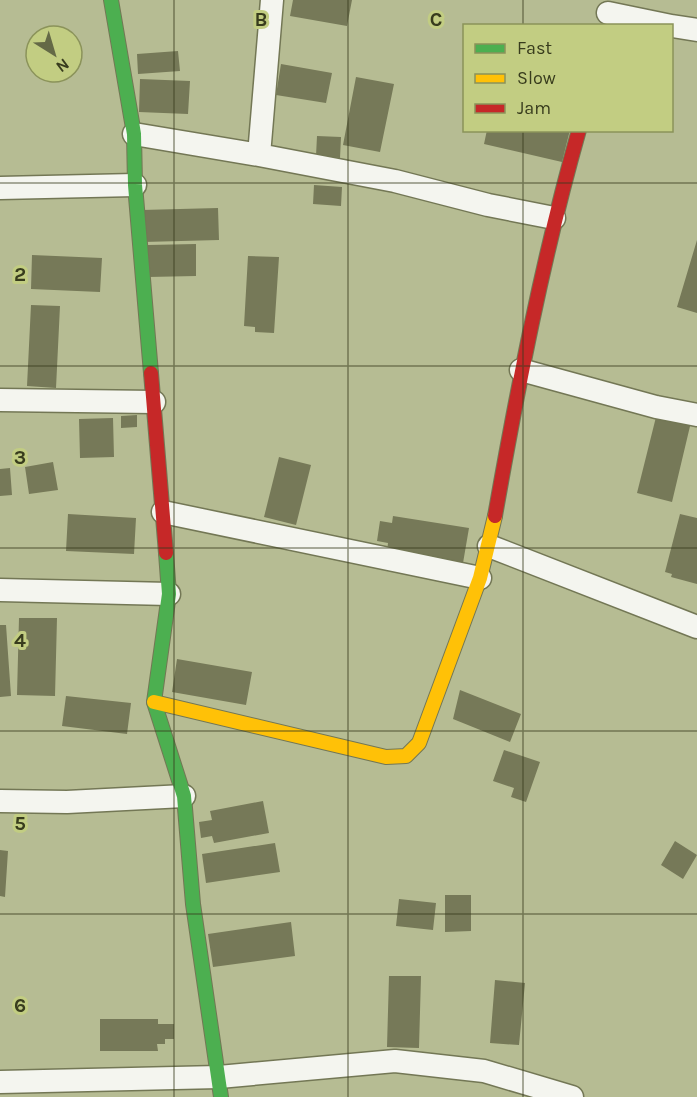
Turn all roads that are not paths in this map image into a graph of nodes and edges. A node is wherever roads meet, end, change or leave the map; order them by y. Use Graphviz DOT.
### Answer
graph roads {
  1 [pos="111,0"];
  2 [pos="272,0"];
  3 [pos="608,13"];
  4 [pos="661,24"];
  5 [pos="673,26"];
  6 [pos="697,30"];
  7 [pos="578,132"];
  8 [pos="134,134"];
  9 [pos="259,155"];
  10 [pos="135,185"];
  11 [pos="0,188"];
  12 [pos="554,218"];
  13 [pos="521,370"];
  14 [pos="0,400"];
  15 [pos="154,402"];
  16 [pos="697,415"];
  17 [pos="163,512"];
  18 [pos="489,546"];
  19 [pos="480,578"];
  20 [pos="0,590"];
  21 [pos="169,594"];
  22 [pos="697,627"];
  23 [pos="154,702"];
  24 [pos="184,796"];
  25 [pos="0,801"];
  26 [pos="0,1082"];
  27 [pos="220,1087"];
  28 [pos="572,1097"];
  1 -- 8 [label="street"];
  2 -- 9 [label="street"];
  3 -- 4 [label="street"];
  5 -- 6 [label="street"];
  7 -- 12 [label="street"];
  8 -- 9 [label="street"];
  8 -- 10 [label="street"];
  9 -- 12 [label="street"];
  10 -- 11 [label="street"];
  10 -- 15 [label="street"];
  12 -- 13 [label="street"];
  13 -- 16 [label="street"];
  13 -- 18 [label="street"];
  14 -- 15 [label="street"];
  15 -- 17 [label="street"];
  17 -- 19 [label="street"];
  17 -- 21 [label="street"];
  18 -- 19 [label="street"];
  18 -- 22 [label="street"];
  19 -- 23 [label="street"];
  20 -- 21 [label="street"];
  21 -- 23 [label="street"];
  23 -- 24 [label="street"];
  24 -- 25 [label="street"];
  24 -- 27 [label="street"];
  26 -- 27 [label="street"];
  27 -- 28 [label="street"];
}
